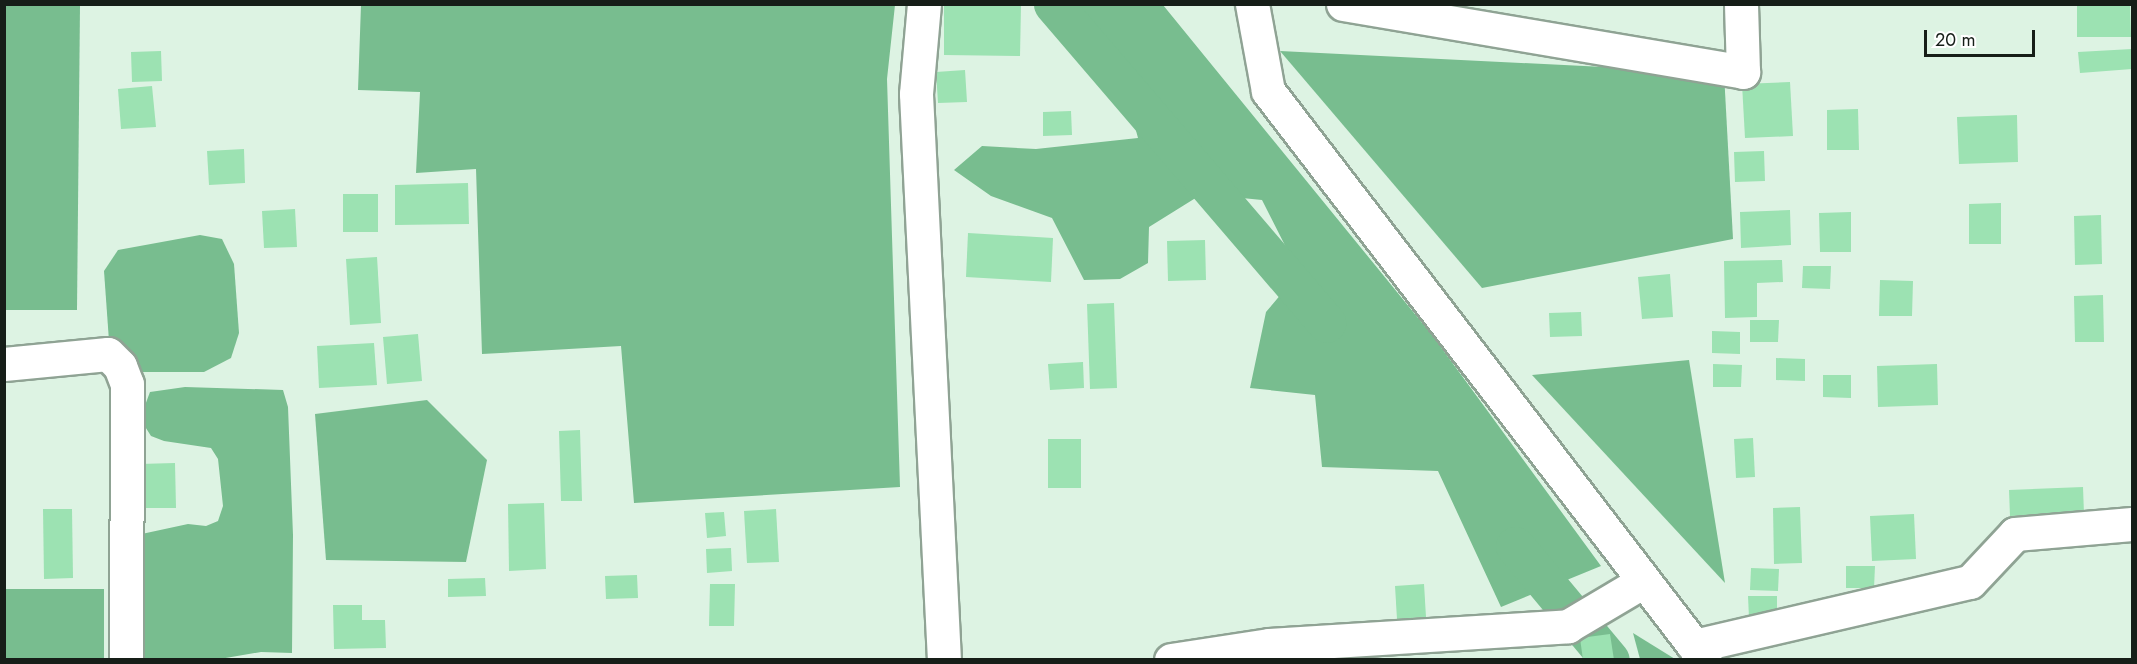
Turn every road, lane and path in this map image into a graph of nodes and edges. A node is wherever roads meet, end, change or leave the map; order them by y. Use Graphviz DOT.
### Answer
graph roads {
  1 [pos="924,4"];
  2 [pos="1252,4"];
  3 [pos="1343,4"];
  4 [pos="1741,4"];
  5 [pos="4,364"];
  6 [pos="2133,524"];
  7 [pos="1642,582"];
  8 [pos="1699,653"];
  9 [pos="126,660"];
  10 [pos="944,660"];
  11 [pos="1171,660"];
  1 -- 10 [label="street"];
  2 -- 7 [label="street"];
  3 -- 4 [label="street"];
  5 -- 9 [label="street"];
  6 -- 8 [label="street"];
  7 -- 8 [label="street"];
  7 -- 11 [label="street"];
}
